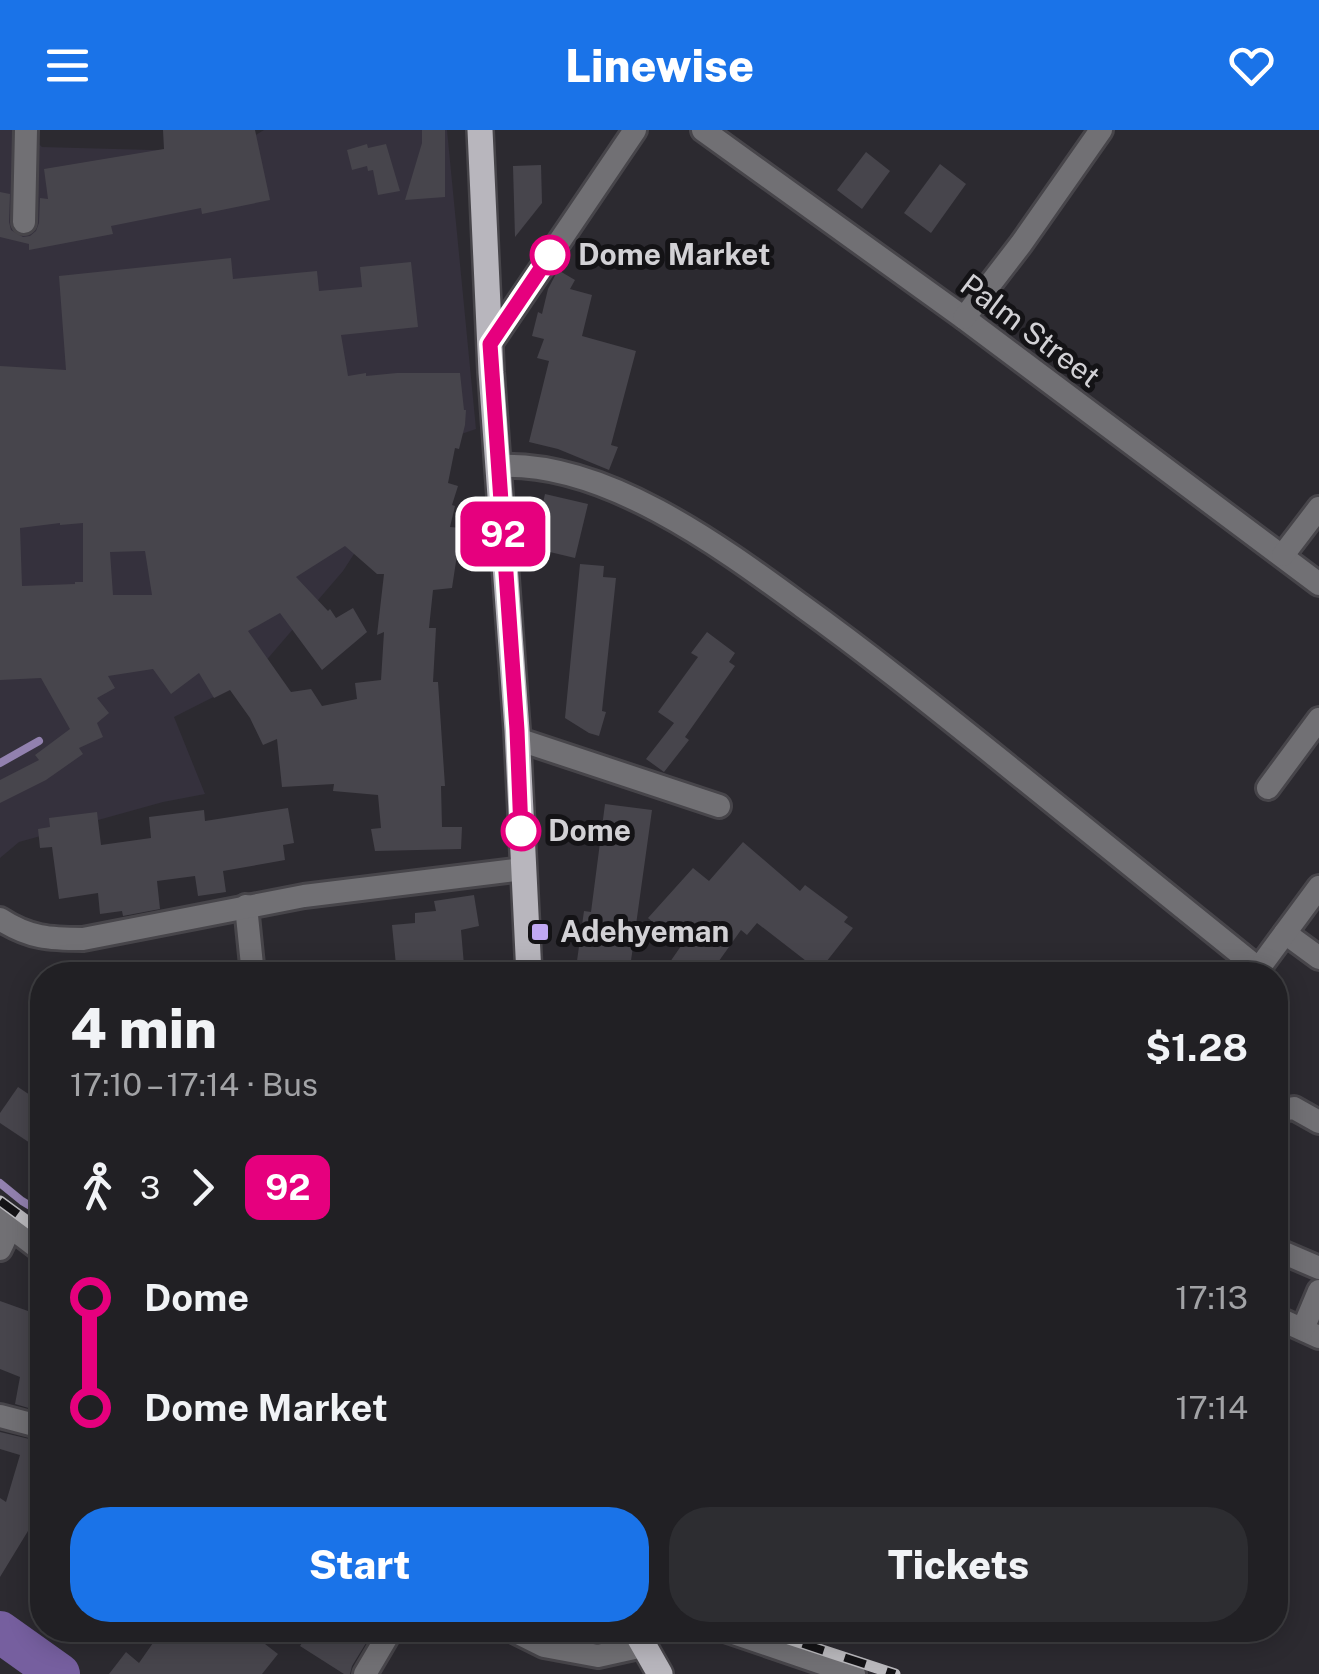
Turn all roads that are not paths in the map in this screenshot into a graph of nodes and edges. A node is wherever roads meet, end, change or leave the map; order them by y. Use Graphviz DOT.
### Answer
graph roads {
  1 [pos="26,130"];
  2 [pos="480,130"];
  3 [pos="634,130"];
  4 [pos="703,130"];
  5 [pos="1101,130"];
  6 [pos="24,222"];
  7 [pos="964,318"];
  8 [pos="490,344"];
  9 [pos="499,466"];
  10 [pos="1319,508"];
  11 [pos="1283,556"];
  12 [pos="1319,584"];
  13 [pos="1319,719"];
  14 [pos="517,739"];
  15 [pos="1268,788"];
  16 [pos="719,806"];
  17 [pos="523,869"];
  18 [pos="1319,887"];
  19 [pos="246,906"];
  20 [pos="0,919"];
  21 [pos="1285,933"];
  22 [pos="1319,958"];
  23 [pos="251,962"];
  24 [pos="529,962"];
  25 [pos="1245,962"];
  26 [pos="1264,962"];
  27 [pos="1288,1109"];
  28 [pos="1319,1122"];
  29 [pos="4,1219"];
  30 [pos="30,1241"];
  31 [pos="0,1250"];
  32 [pos="1288,1255"];
  33 [pos="1319,1268"];
  34 [pos="1319,1291"];
  35 [pos="1288,1323"];
  36 [pos="1311,1333"];
  37 [pos="0,1416"];
  38 [pos="30,1424"];
  39 [pos="384,1642"];
  40 [pos="536,1642"];
  41 [pos="630,1642"];
  42 [pos="641,1642"];
  43 [pos="760,1642"];
  44 [pos="366,1674"];
  45 [pos="660,1674"];
  46 [pos="854,1674"];
  1 -- 6 [label="street"];
  2 -- 8 [label="main road"];
  3 -- 8 [label="street"];
  4 -- 7 [label="street, Palm Street"];
  5 -- 7 [label="street"];
  7 -- 11 [label="street, Palm Street"];
  8 -- 9 [label="main road"];
  9 -- 14 [label="main road"];
  9 -- 25 [label="street"];
  10 -- 11 [label="street"];
  11 -- 12 [label="street, Palm Street"];
  13 -- 15 [label="street"];
  14 -- 16 [label="street"];
  14 -- 17 [label="main road"];
  17 -- 19 [label="street"];
  17 -- 24 [label="main road"];
  18 -- 21 [label="street"];
  19 -- 20 [label="street"];
  19 -- 23 [label="street"];
  21 -- 22 [label="street"];
  21 -- 26 [label="street"];
  27 -- 28 [label="street"];
  29 -- 30 [label="street"];
  29 -- 31 [label="street"];
  32 -- 33 [label="street"];
  34 -- 36 [label="street"];
  35 -- 36 [label="street"];
  37 -- 38 [label="street"];
  39 -- 44 [label="street"];
  40 -- 41 [label="street"];
  42 -- 45 [label="main road"];
  43 -- 46 [label="street"];
}
